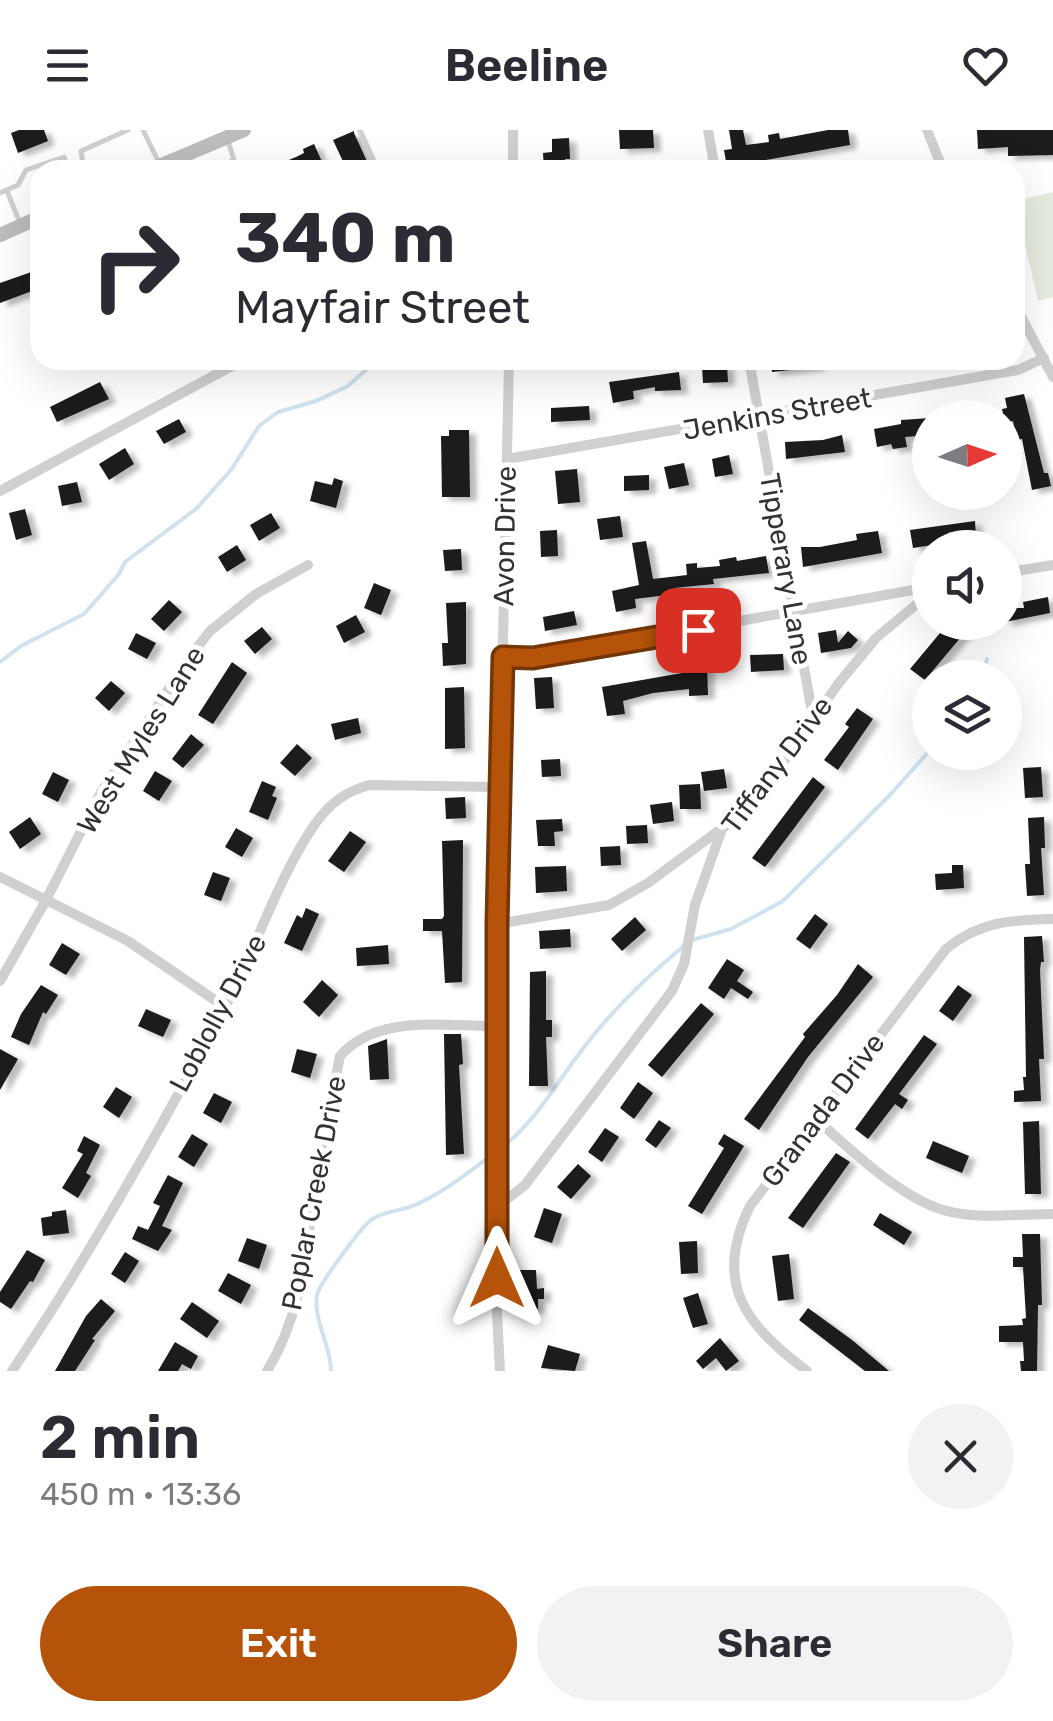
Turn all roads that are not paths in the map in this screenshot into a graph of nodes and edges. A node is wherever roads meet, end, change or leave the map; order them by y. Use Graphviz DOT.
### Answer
graph roads {
  1 [pos="128,130"];
  2 [pos="144,130"];
  3 [pos="244,130"];
  4 [pos="360,130"];
  5 [pos="514,130"];
  6 [pos="708,130"];
  7 [pos="928,130"];
  8 [pos="226,138"];
  9 [pos="188,154"];
  10 [pos="82,160"];
  11 [pos="153,160"];
  12 [pos="174,160"];
  13 [pos="190,160"];
  14 [pos="234,160"];
  15 [pos="374,160"];
  16 [pos="513,160"];
  17 [pos="714,160"];
  18 [pos="939,160"];
  19 [pos="30,169"];
  20 [pos="4,191"];
  21 [pos="30,222"];
  22 [pos="21,226"];
  23 [pos="0,234"];
  24 [pos="1025,323"];
  25 [pos="1044,358"];
  26 [pos="1025,367"];
  27 [pos="225,370"];
  28 [pos="509,370"];
  29 [pos="751,370"];
  30 [pos="1018,370"];
  31 [pos="1053,377"];
  32 [pos="759,417"];
  33 [pos="507,460"];
  34 [pos="0,492"];
  35 [pos="308,565"];
  36 [pos="1053,565"];
  37 [pos="1022,570"];
  38 [pos="912,593"];
  39 [pos="912,606"];
  40 [pos="794,612"];
  41 [pos="503,657"];
  42 [pos="813,718"];
  43 [pos="500,787"];
  44 [pos="722,828"];
  45 [pos="0,877"];
  46 [pos="46,902"];
  47 [pos="1053,920"];
  48 [pos="497,924"];
  49 [pos="0,982"];
  50 [pos="225,1007"];
  51 [pos="497,1026"];
  52 [pos="815,1118"];
  53 [pos="497,1207"];
  54 [pos="1053,1214"];
  55 [pos="12,1371"];
  56 [pos="266,1371"];
  57 [pos="500,1371"];
  58 [pos="808,1371"];
  1 -- 10 [label="lane"];
  2 -- 11 [label="lane"];
  3 -- 8 [label="main road"];
  4 -- 15 [label="lane"];
  5 -- 16 [label="street"];
  6 -- 17 [label="street"];
  7 -- 18 [label="street"];
  8 -- 9 [label="main road"];
  8 -- 14 [label="lane"];
  9 -- 12 [label="main road"];
  9 -- 13 [label="lane"];
  19 -- 20 [label="lane"];
  20 -- 22 [label="lane"];
  21 -- 22 [label="main road"];
  22 -- 23 [label="main road"];
  24 -- 25 [label="street"];
  25 -- 26 [label="street, Jenkins Street"];
  25 -- 31 [label="street"];
  27 -- 34 [label="street"];
  28 -- 33 [label="street, Avon Drive"];
  29 -- 32 [label="street, Tipperary Lane"];
  30 -- 32 [label="street, Jenkins Street"];
  32 -- 33 [label="street, Jenkins Street"];
  32 -- 40 [label="street, Tipperary Lane"];
  33 -- 41 [label="street, Avon Drive"];
  35 -- 46 [label="street, West Myles Lane"];
  36 -- 37 [label="street"];
  38 -- 40 [label="street"];
  39 -- 42 [label="street, Tiffany Drive"];
  40 -- 41 [label="street"];
  40 -- 42 [label="street, Tipperary Lane"];
  41 -- 43 [label="street, Avon Drive"];
  42 -- 44 [label="street, Tiffany Drive"];
  43 -- 48 [label="street, Avon Drive"];
  43 -- 50 [label="street, Loblolly Drive"];
  44 -- 48 [label="street"];
  44 -- 53 [label="street, Tiffany Drive"];
  45 -- 46 [label="street"];
  46 -- 49 [label="street, West Myles Lane"];
  46 -- 50 [label="street"];
  47 -- 52 [label="street, Granada Drive"];
  48 -- 51 [label="street, Avon Drive"];
  50 -- 55 [label="street, Loblolly Drive"];
  51 -- 53 [label="street, Avon Drive"];
  51 -- 56 [label="street, Poplar Creek Drive"];
  52 -- 54 [label="street"];
  52 -- 58 [label="street, Granada Drive"];
  53 -- 57 [label="street, Avon Drive"];
}
